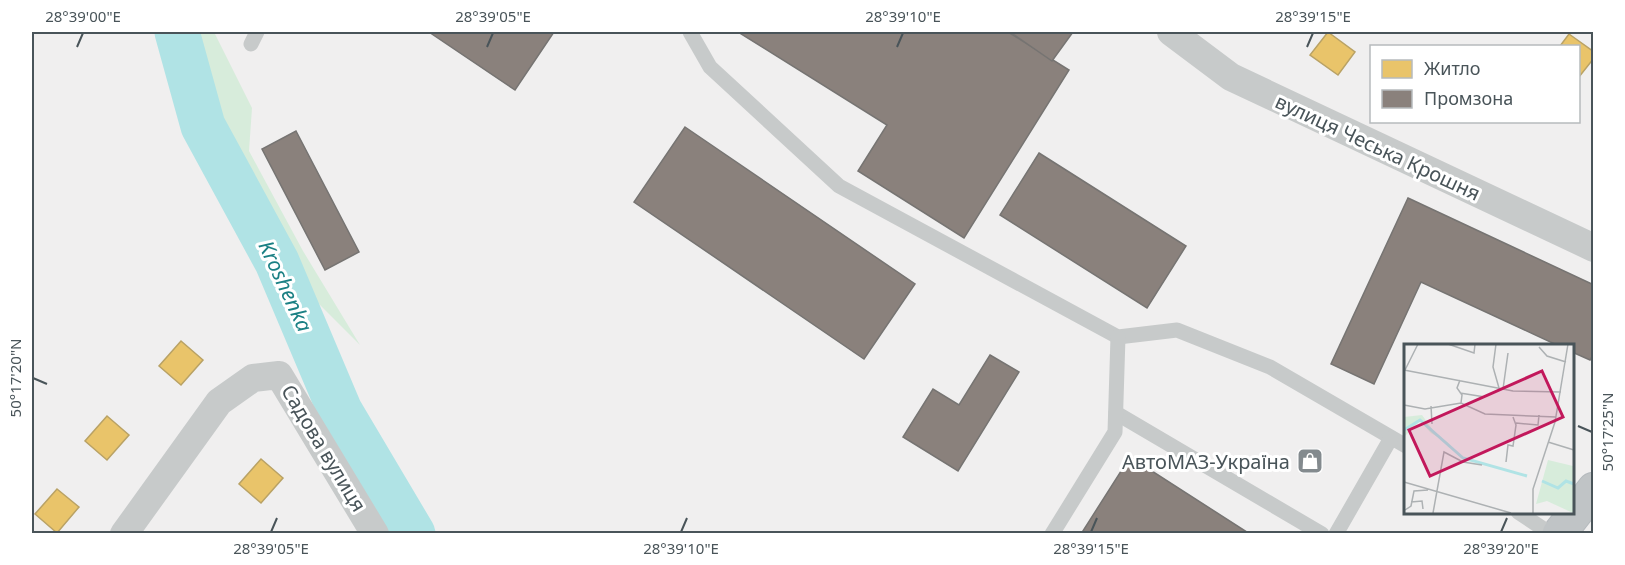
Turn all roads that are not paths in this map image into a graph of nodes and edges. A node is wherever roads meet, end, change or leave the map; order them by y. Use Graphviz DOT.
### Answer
graph roads {
  1 [pos="690,32"];
  2 [pos="1171,32"];
  3 [pos="1593,249"];
  4 [pos="1118,337"];
  5 [pos="1116,413"];
  6 [pos="1391,438"];
  7 [pos="1404,446"];
  8 [pos="1593,489"];
  9 [pos="1520,514"];
  10 [pos="124,534"];
  11 [pos="375,534"];
  12 [pos="1052,534"];
  13 [pos="1322,534"];
  14 [pos="1336,534"];
  15 [pos="1551,534"];
  16 [pos="1559,534"];
  1 -- 4 [label="lane"];
  2 -- 3 [label="street, вулиця Чеська Крошня"];
  4 -- 5 [label="lane"];
  4 -- 6 [label="lane"];
  5 -- 12 [label="lane"];
  5 -- 13 [label="lane"];
  6 -- 7 [label="lane"];
  6 -- 14 [label="lane"];
  8 -- 16 [label="highway"];
  9 -- 15 [label="lane"];
  10 -- 11 [label="street, Садова вулиця"];
}
